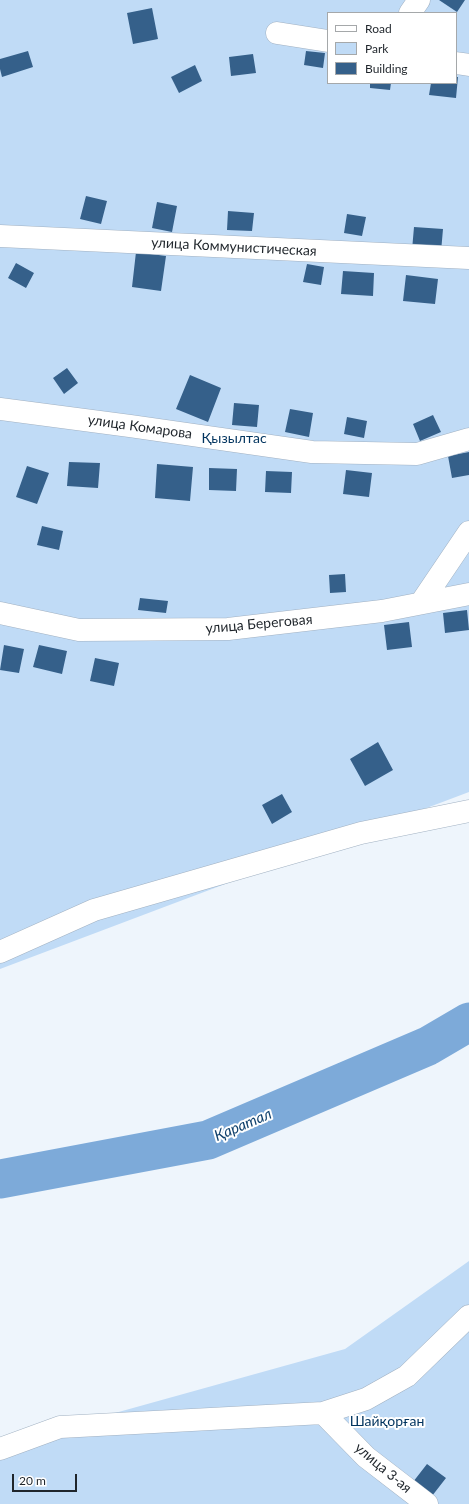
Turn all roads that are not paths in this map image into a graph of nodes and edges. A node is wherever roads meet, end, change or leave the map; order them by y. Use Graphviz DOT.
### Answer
graph roads {
  1 [pos="419,0"];
  2 [pos="411,12"];
  3 [pos="277,33"];
  4 [pos="327,41"];
  5 [pos="457,63"];
  6 [pos="469,65"];
  7 [pos="0,236"];
  8 [pos="469,258"];
  9 [pos="0,409"];
  10 [pos="469,439"];
  11 [pos="469,532"];
  12 [pos="469,594"];
  13 [pos="421,603"];
  14 [pos="0,613"];
  15 [pos="469,811"];
  16 [pos="0,952"];
  17 [pos="469,1316"];
  18 [pos="323,1413"];
  19 [pos="0,1449"];
  20 [pos="427,1504"];
  1 -- 2 [label="street"];
  3 -- 4 [label="street"];
  5 -- 6 [label="street"];
  7 -- 8 [label="street, улица Коммунистическая"];
  9 -- 10 [label="street, улица Комарова"];
  11 -- 13 [label="street"];
  12 -- 13 [label="street, улица Береговая"];
  13 -- 14 [label="street, улица Береговая"];
  15 -- 16 [label="street"];
  17 -- 18 [label="street"];
  18 -- 19 [label="street"];
  18 -- 20 [label="street, улица 3-ая"];
}
